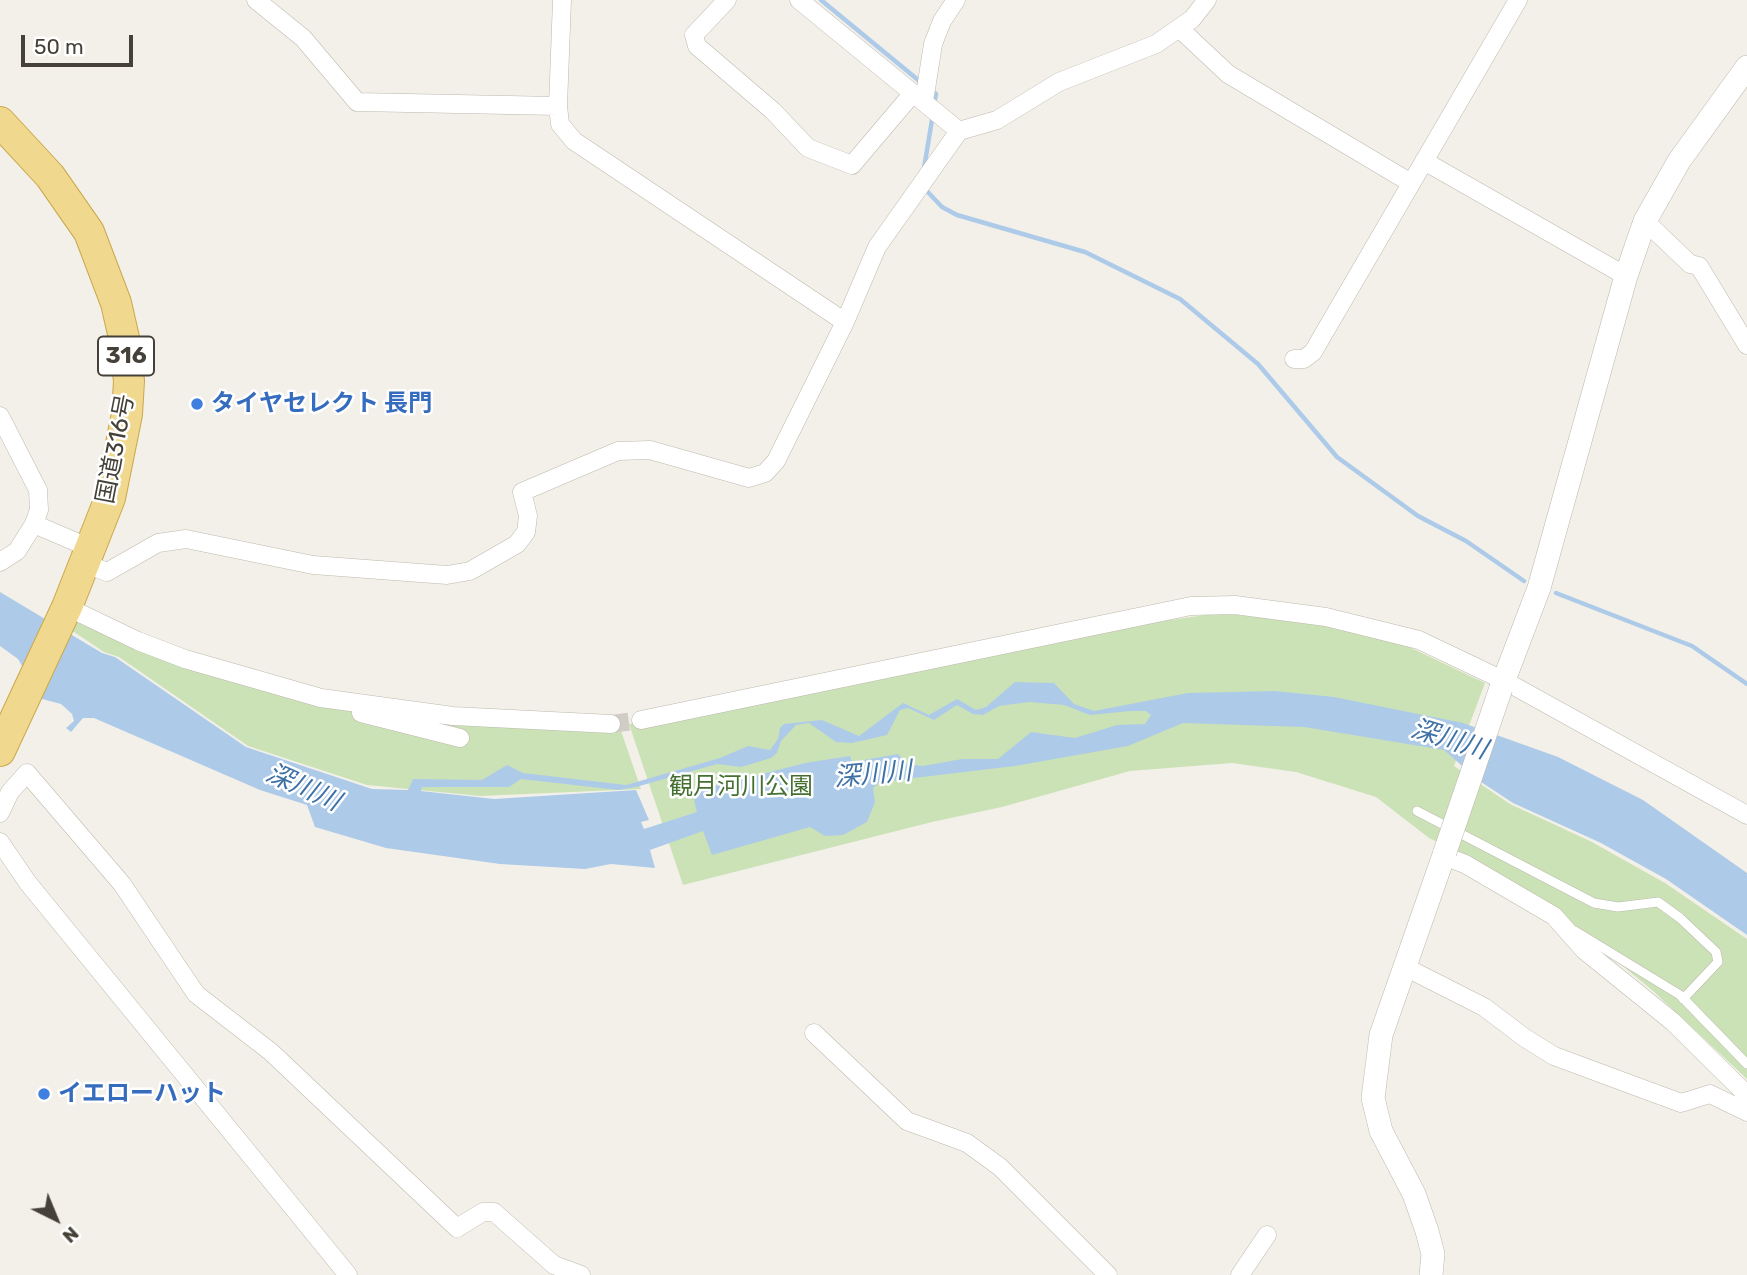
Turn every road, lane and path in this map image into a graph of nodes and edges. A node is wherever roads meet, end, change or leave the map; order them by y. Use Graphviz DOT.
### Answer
graph roads {
  1 [pos="256,0"];
  2 [pos="562,0"];
  3 [pos="727,0"];
  4 [pos="799,0"];
  5 [pos="956,0"];
  6 [pos="1208,0"];
  7 [pos="1518,0"];
  8 [pos="1180,29"];
  9 [pos="1747,67"];
  10 [pos="916,95"];
  11 [pos="558,106"];
  12 [pos="0,122"];
  13 [pos="959,131"];
  14 [pos="1424,161"];
  15 [pos="1411,183"];
  16 [pos="1645,221"];
  17 [pos="1626,276"];
  18 [pos="845,322"];
  19 [pos="1747,345"];
  20 [pos="1294,359"];
  21 [pos="0,416"];
  22 [pos="34,523"];
  23 [pos="87,556"];
  24 [pos="0,562"];
  25 [pos="64,612"];
  26 [pos="1503,685"];
  27 [pos="337,700"];
  28 [pos="641,720"];
  29 [pos="611,724"];
  30 [pos="460,738"];
  31 [pos="0,751"];
  32 [pos="1417,811"];
  33 [pos="0,813"];
  34 [pos="1747,815"];
  35 [pos="0,842"];
  36 [pos="1444,854"];
  37 [pos="1559,921"];
  38 [pos="1405,967"];
  39 [pos="1683,999"];
  40 [pos="814,1033"];
  41 [pos="1747,1063"];
  42 [pos="1747,1095"];
  43 [pos="1747,1112"];
  44 [pos="1267,1235"];
  45 [pos="348,1275"];
  46 [pos="581,1275"];
  47 [pos="1108,1275"];
  48 [pos="1240,1275"];
  49 [pos="1432,1275"];
  1 -- 11 [label="street"];
  2 -- 11 [label="street"];
  3 -- 10 [label="street"];
  4 -- 10 [label="street"];
  5 -- 10 [label="street"];
  6 -- 8 [label="street"];
  7 -- 14 [label="street"];
  8 -- 13 [label="street"];
  8 -- 15 [label="street"];
  9 -- 16 [label="street"];
  10 -- 13 [label="street"];
  11 -- 18 [label="street"];
  12 -- 23 [label="highway, 国道316号 / 316"];
  13 -- 18 [label="street"];
  14 -- 15 [label="street"];
  14 -- 17 [label="street"];
  15 -- 20 [label="street"];
  16 -- 17 [label="street"];
  16 -- 19 [label="street"];
  17 -- 26 [label="street"];
  18 -- 23 [label="street"];
  21 -- 22 [label="street"];
  22 -- 23 [label="street"];
  22 -- 24 [label="street"];
  23 -- 25 [label="highway, 国道316号 / 316"];
  25 -- 27 [label="street"];
  25 -- 31 [label="highway, 国道316号 / 316"];
  26 -- 28 [label="street"];
  26 -- 34 [label="street"];
  26 -- 36 [label="street, bridge"];
  27 -- 29 [label="street"];
  27 -- 30 [label="street"];
  32 -- 39 [label="lane"];
  33 -- 46 [label="street"];
  35 -- 45 [label="street"];
  36 -- 37 [label="street"];
  36 -- 38 [label="street"];
  37 -- 39 [label="lane"];
  37 -- 42 [label="street"];
  38 -- 43 [label="street"];
  38 -- 49 [label="street"];
  39 -- 41 [label="lane"];
  40 -- 47 [label="street"];
  44 -- 48 [label="street"];
}
